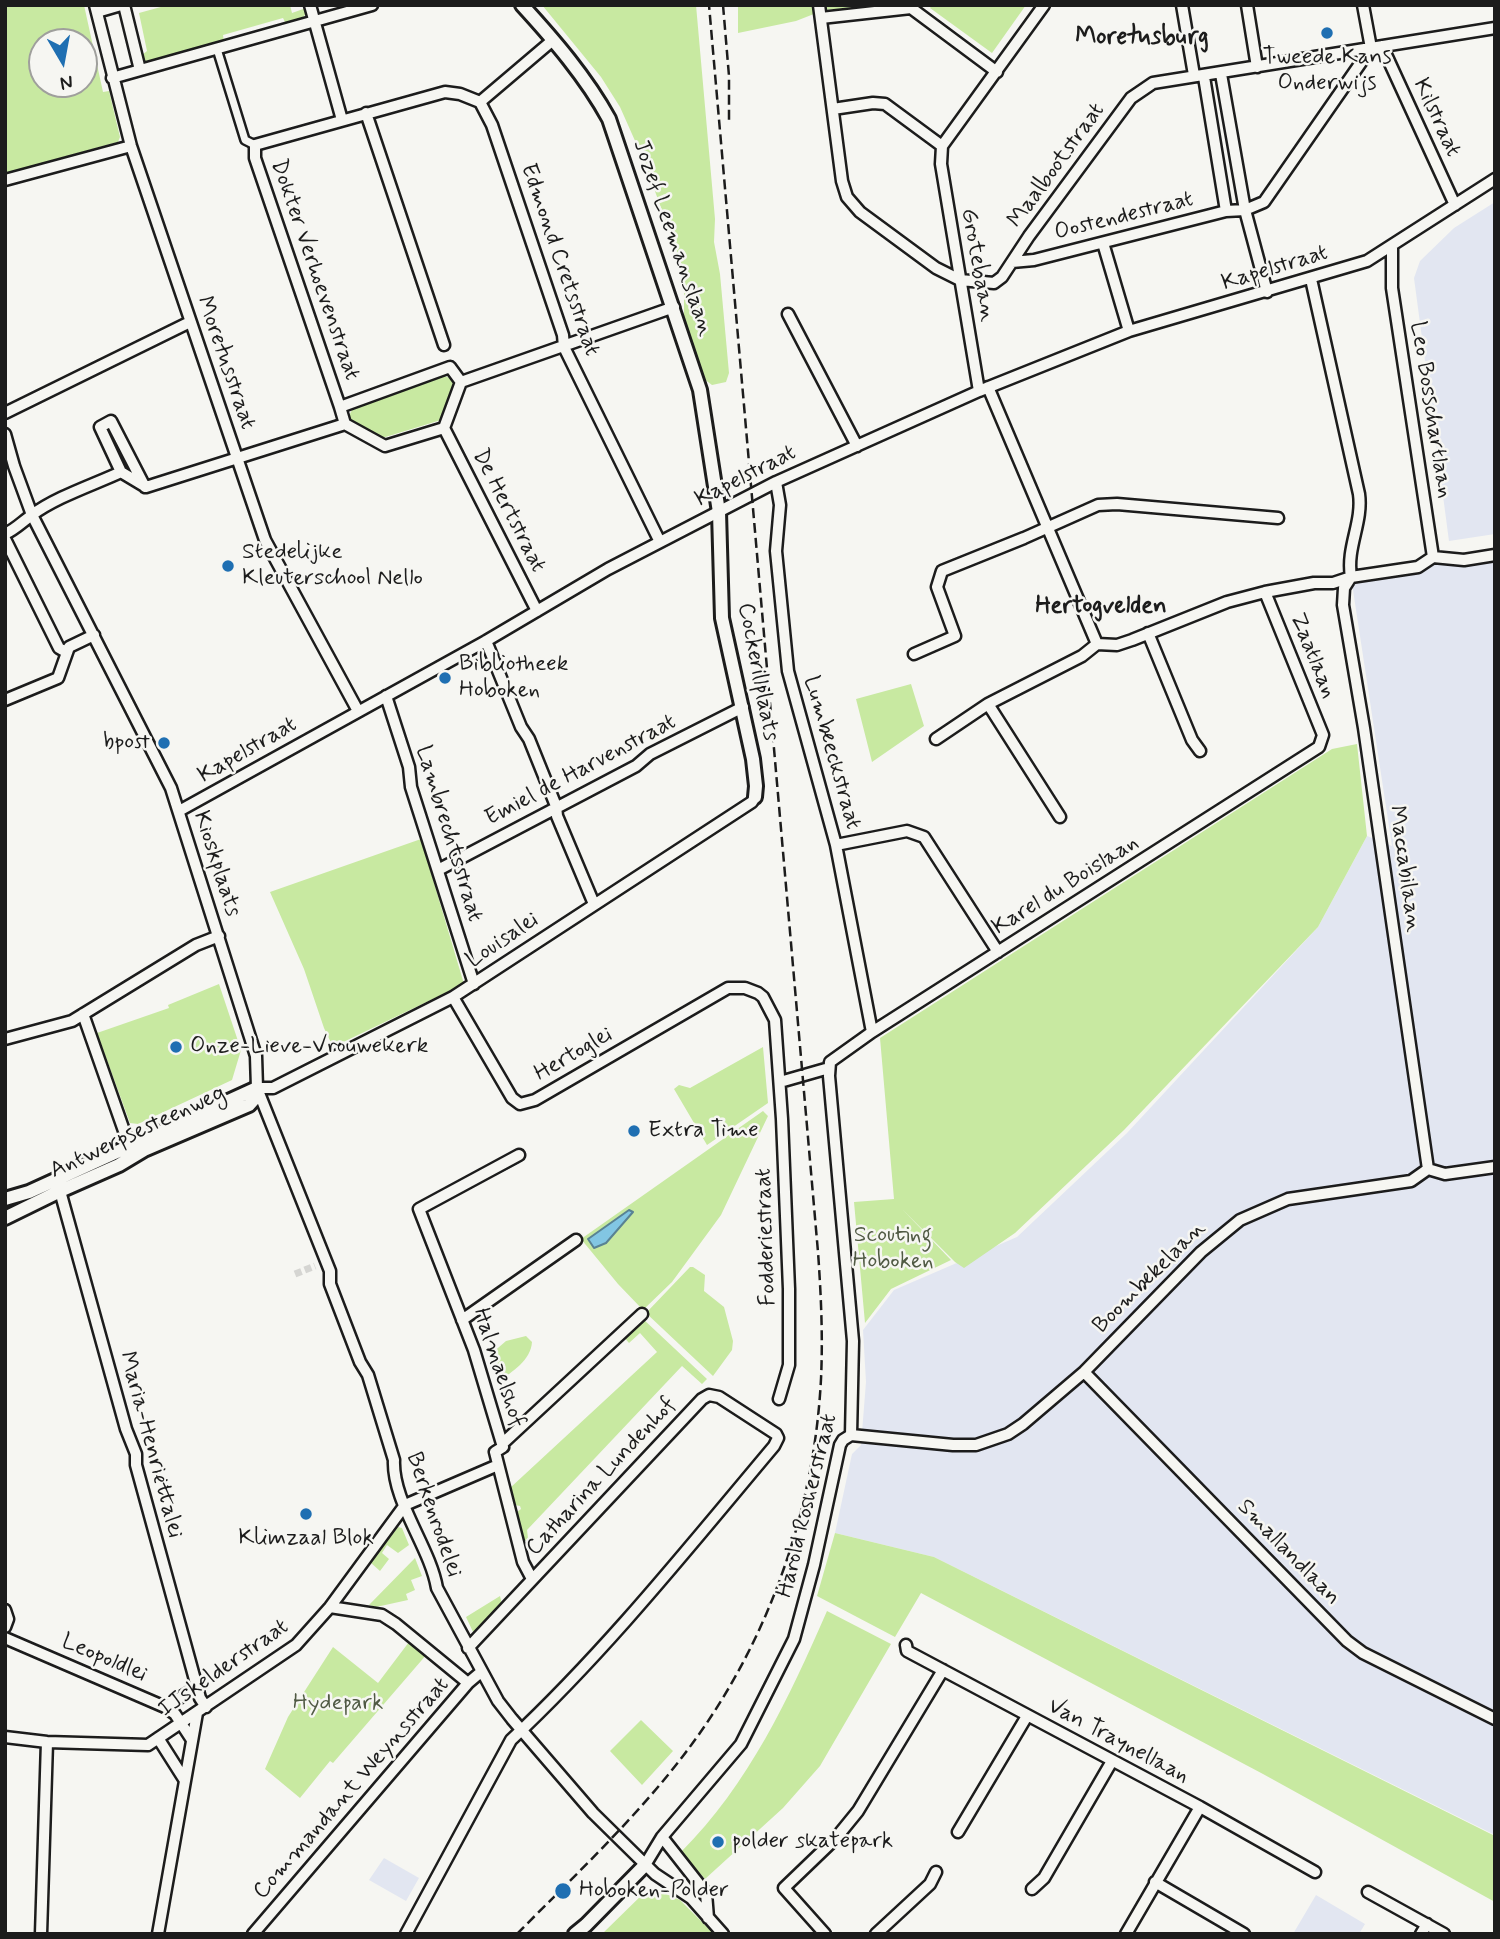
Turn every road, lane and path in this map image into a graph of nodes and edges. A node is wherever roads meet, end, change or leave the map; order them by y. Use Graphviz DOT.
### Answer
graph roads {
  1 [pos="122,5"];
  2 [pos="310,5"];
  3 [pos="372,5"];
  4 [pos="522,5"];
  5 [pos="820,5"];
  6 [pos="1044,5"];
  7 [pos="1182,5"];
  8 [pos="1247,5"];
  9 [pos="1363,5"];
  10 [pos="96,9"];
  11 [pos="821,18"];
  12 [pos="315,22"];
  13 [pos="1495,28"];
  14 [pos="553,40"];
  15 [pos="1376,47"];
  16 [pos="217,49"];
  17 [pos="1257,67"];
  18 [pos="140,70"];
  19 [pos="997,72"];
  20 [pos="1221,74"];
  21 [pos="1199,76"];
  22 [pos="112,78"];
  23 [pos="480,103"];
  24 [pos="833,109"];
  25 [pos="366,113"];
  26 [pos="342,120"];
  27 [pos="255,145"];
  28 [pos="131,146"];
  29 [pos="942,146"];
  30 [pos="1495,179"];
  31 [pos="5,180"];
  32 [pos="1455,205"];
  33 [pos="1245,210"];
  34 [pos="1226,211"];
  35 [pos="1103,243"];
  36 [pos="1392,245"];
  37 [pos="1367,261"];
  38 [pos="1012,262"];
  39 [pos="1392,268"];
  40 [pos="1311,279"];
  41 [pos="960,280"];
  42 [pos="1267,292"];
  43 [pos="674,307"];
  44 [pos="788,314"];
  45 [pos="190,321"];
  46 [pos="1129,331"];
  47 [pos="444,345"];
  48 [pos="564,347"];
  49 [pos="461,382"];
  50 [pos="983,389"];
  51 [pos="340,407"];
  52 [pos="5,413"];
  53 [pos="345,424"];
  54 [pos="444,428"];
  55 [pos="5,434"];
  56 [pos="857,446"];
  57 [pos="238,458"];
  58 [pos="121,472"];
  59 [pos="776,482"];
  60 [pos="146,487"];
  61 [pos="719,512"];
  62 [pos="32,515"];
  63 [pos="1278,519"];
  64 [pos="1046,527"];
  65 [pos="5,537"];
  66 [pos="660,542"];
  67 [pos="1495,555"];
  68 [pos="1433,557"];
  69 [pos="1351,577"];
  70 [pos="1265,592"];
  71 [pos="537,611"];
  72 [pos="1147,633"];
  73 [pos="94,635"];
  74 [pos="486,641"];
  75 [pos="1097,644"];
  76 [pos="66,652"];
  77 [pos="914,653"];
  78 [pos="386,696"];
  79 [pos="5,700"];
  80 [pos="988,704"];
  81 [pos="743,707"];
  82 [pos="358,711"];
  83 [pos="1323,735"];
  84 [pos="936,739"];
  85 [pos="1200,751"];
  86 [pos="755,797"];
  87 [pos="556,806"];
  88 [pos="179,811"];
  89 [pos="1060,817"];
  90 [pos="836,845"];
  91 [pos="438,870"];
  92 [pos="594,904"];
  93 [pos="219,936"];
  94 [pos="998,952"];
  95 [pos="474,984"];
  96 [pos="758,993"];
  97 [pos="453,997"];
  98 [pos="83,1014"];
  99 [pos="872,1032"];
  100 [pos="5,1039"];
  101 [pos="829,1068"];
  102 [pos="780,1082"];
  103 [pos="257,1088"];
  104 [pos="129,1145"];
  105 [pos="519,1155"];
  106 [pos="1495,1167"];
  107 [pos="1428,1169"];
  108 [pos="60,1191"];
  109 [pos="5,1199"];
  110 [pos="5,1218"];
  111 [pos="576,1240"];
  112 [pos="642,1314"];
  113 [pos="463,1320"];
  114 [pos="1084,1372"];
  115 [pos="779,1399"];
  116 [pos="851,1435"];
  117 [pos="502,1444"];
  118 [pos="498,1465"];
  119 [pos="405,1505"];
  120 [pos="532,1579"];
  121 [pos="330,1607"];
  122 [pos="5,1610"];
  123 [pos="5,1627"];
  124 [pos="5,1638"];
  125 [pos="906,1645"];
  126 [pos="468,1648"];
  127 [pos="943,1670"];
  128 [pos="481,1672"];
  129 [pos="468,1683"];
  130 [pos="197,1687"];
  131 [pos="165,1707"];
  132 [pos="202,1710"];
  133 [pos="1027,1716"];
  134 [pos="1495,1719"];
  135 [pos="181,1723"];
  136 [pos="521,1730"];
  137 [pos="5,1737"];
  138 [pos="158,1738"];
  139 [pos="192,1740"];
  140 [pos="47,1742"];
  141 [pos="1112,1760"];
  142 [pos="184,1779"];
  143 [pos="1200,1807"];
  144 [pos="958,1832"];
  145 [pos="662,1837"];
  146 [pos="645,1866"];
  147 [pos="936,1872"];
  148 [pos="1315,1872"];
  149 [pos="1155,1882"];
  150 [pos="1032,1888"];
  151 [pos="1368,1892"];
  152 [pos="708,1918"];
  153 [pos="1424,1929"];
  154 [pos="41,1934"];
  155 [pos="158,1934"];
  156 [pos="253,1934"];
  157 [pos="406,1934"];
  158 [pos="575,1934"];
  159 [pos="723,1934"];
  160 [pos="825,1934"];
  161 [pos="876,1934"];
  162 [pos="1126,1934"];
  163 [pos="1244,1934"];
  164 [pos="1444,1934"];
  1 -- 10 [label="street, Moretusstraat"];
  1 -- 18 [label="street, Moretusstraat"];
  2 -- 12 [label="street"];
  3 -- 12 [label="street"];
  4 -- 14 [label="street, Jozef Leemanslaan"];
  5 -- 11 [label="street"];
  6 -- 19 [label="street"];
  7 -- 21 [label="street"];
  8 -- 17 [label="street"];
  9 -- 15 [label="street, Kilstraat"];
  10 -- 22 [label="street, Moretusstraat"];
  11 -- 19 [label="street"];
  11 -- 24 [label="street"];
  12 -- 16 [label="street"];
  12 -- 26 [label="street"];
  13 -- 15 [label="street, Maalbootstraat"];
  14 -- 23 [label="street"];
  14 -- 43 [label="street, Jozef Leemanslaan"];
  15 -- 17 [label="street, Maalbootstraat"];
  15 -- 32 [label="street, Kilstraat"];
  15 -- 33 [label="street"];
  16 -- 18 [label="street"];
  16 -- 27 [label="street"];
  17 -- 20 [label="street, Maalbootstraat"];
  18 -- 22 [label="street"];
  19 -- 29 [label="street"];
  20 -- 21 [label="street, Maalbootstraat"];
  20 -- 33 [label="street"];
  21 -- 34 [label="street"];
  21 -- 38 [label="street, Maalbootstraat"];
  22 -- 28 [label="street, Moretusstraat"];
  23 -- 25 [label="street"];
  23 -- 48 [label="street, Edmond Cretsstraat"];
  24 -- 29 [label="street"];
  24 -- 41 [label="street"];
  25 -- 26 [label="street"];
  25 -- 47 [label="street"];
  26 -- 27 [label="street"];
  27 -- 51 [label="street, Dokter Verhoevenstraat"];
  28 -- 31 [label="street"];
  28 -- 45 [label="street, Moretusstraat"];
  29 -- 41 [label="street, Grotebaan"];
  30 -- 32 [label="street, Kapelstraat"];
  32 -- 36 [label="street, Kapelstraat"];
  33 -- 34 [label="street, Oostendestraat"];
  33 -- 42 [label="street"];
  34 -- 35 [label="street, Oostendestraat"];
  35 -- 38 [label="street, Oostendestraat"];
  35 -- 46 [label="street"];
  36 -- 37 [label="street, Kapelstraat"];
  36 -- 39 [label="street"];
  37 -- 39 [label="street"];
  37 -- 40 [label="street, Kapelstraat"];
  38 -- 41 [label="street, Maalbootstraat"];
  39 -- 68 [label="street, Leo Bosschartlaan"];
  40 -- 42 [label="street, Kapelstraat"];
  40 -- 69 [label="street, Maccabilaan"];
  41 -- 50 [label="street, Grotebaan"];
  42 -- 46 [label="street, Kapelstraat"];
  43 -- 48 [label="street"];
  43 -- 61 [label="street, Jozef Leemanslaan"];
  44 -- 56 [label="street"];
  45 -- 52 [label="street"];
  45 -- 57 [label="street, Moretusstraat"];
  46 -- 50 [label="street, Kapelstraat"];
  48 -- 49 [label="street"];
  48 -- 66 [label="street, Edmond Cretsstraat"];
  49 -- 51 [label="street"];
  49 -- 54 [label="street"];
  50 -- 56 [label="street, Kapelstraat"];
  50 -- 64 [label="street, Grotebaan"];
  51 -- 53 [label="street, Dokter Verhoevenstraat"];
  53 -- 54 [label="street"];
  53 -- 57 [label="street"];
  54 -- 71 [label="street, De Hertstraat"];
  55 -- 62 [label="street, Kioskplaats"];
  56 -- 59 [label="street, Kapelstraat"];
  57 -- 60 [label="street"];
  57 -- 82 [label="street, Moretusstraat"];
  58 -- 60 [label="street"];
  58 -- 60 [label="street"];
  58 -- 62 [label="street"];
  59 -- 61 [label="street, Kapelstraat"];
  59 -- 90 [label="street, Lumbeeckstraat"];
  61 -- 66 [label="street, Kapelstraat"];
  61 -- 81 [label="street, Cockerillplaats"];
  62 -- 65 [label="street"];
  62 -- 73 [label="street, Kioskplaats"];
  63 -- 64 [label="street"];
  64 -- 75 [label="street, Grotebaan"];
  64 -- 77 [label="street"];
  65 -- 76 [label="street"];
  66 -- 71 [label="street, Kapelstraat"];
  67 -- 68 [label="street"];
  68 -- 69 [label="street"];
  69 -- 70 [label="street"];
  69 -- 107 [label="street, Maccabilaan"];
  70 -- 72 [label="street"];
  70 -- 83 [label="street, Zaatlaan"];
  71 -- 74 [label="street, Kapelstraat"];
  72 -- 75 [label="street"];
  72 -- 85 [label="street"];
  73 -- 76 [label="street"];
  73 -- 88 [label="street, Kioskplaats"];
  74 -- 78 [label="street, Kapelstraat"];
  74 -- 87 [label="street"];
  75 -- 80 [label="street"];
  76 -- 79 [label="street"];
  78 -- 82 [label="street, Kapelstraat"];
  78 -- 91 [label="street, Lambrechtsstraat"];
  80 -- 84 [label="street"];
  80 -- 89 [label="street"];
  81 -- 86 [label="street, Cockerillplaats"];
  81 -- 87 [label="street, Emiel de Harvenstraat"];
  82 -- 88 [label="street, Kapelstraat"];
  83 -- 94 [label="street, Karel du Boislaan"];
  86 -- 92 [label="street, Louisalei"];
  87 -- 91 [label="street, Emiel de Harvenstraat"];
  87 -- 92 [label="street"];
  88 -- 93 [label="street, Kioskplaats"];
  90 -- 94 [label="street"];
  90 -- 99 [label="street, Lumbeeckstraat"];
  91 -- 95 [label="street, Lambrechtsstraat"];
  92 -- 95 [label="street, Louisalei"];
  93 -- 98 [label="street"];
  93 -- 103 [label="street, Kioskplaats"];
  94 -- 99 [label="street, Karel du Boislaan"];
  95 -- 97 [label="street, Louisalei"];
  96 -- 97 [label="street, Hertoglei"];
  96 -- 102 [label="street, Fodderiestraat"];
  97 -- 103 [label="street, Louisalei"];
  98 -- 100 [label="street"];
  98 -- 104 [label="street"];
  99 -- 101 [label="street, Karel du Boislaan"];
  101 -- 102 [label="street"];
  101 -- 116 [label="street, Harold Rosherstraat"];
  102 -- 115 [label="street, Fodderiestraat"];
  103 -- 104 [label="street, Antwerpsesteenweg"];
  103 -- 108 [label="street, Antwerpsesteenweg"];
  103 -- 119 [label="street, Berkenrodelei"];
  104 -- 109 [label="street, Antwerpsesteenweg"];
  105 -- 113 [label="street, Halmaelshof"];
  106 -- 107 [label="street, Boombekelaan"];
  107 -- 114 [label="street, Boombekelaan"];
  108 -- 110 [label="street, Antwerpsesteenweg"];
  108 -- 130 [label="street, Maria-Henriëttalei"];
  111 -- 113 [label="street"];
  112 -- 117 [label="street"];
  113 -- 117 [label="street, Halmaelshof"];
  114 -- 116 [label="street, Boombekelaan"];
  114 -- 134 [label="street, Smallandlaan"];
  116 -- 145 [label="street, Harold Rosherstraat"];
  117 -- 118 [label="street, Halmaelshof"];
  118 -- 119 [label="street"];
  118 -- 120 [label="street, Halmaelshof"];
  119 -- 121 [label="street, IJskelderstraat"];
  119 -- 126 [label="street, Berkenrodelei"];
  120 -- 126 [label="street, Catharina Lundenhof"];
  120 -- 136 [label="street, Catharina Lundenhof"];
  121 -- 129 [label="street"];
  121 -- 132 [label="street, IJskelderstraat"];
  122 -- 123 [label="street"];
  124 -- 131 [label="street, Leopoldlei"];
  125 -- 127 [label="street, Van Traynellaan"];
  126 -- 128 [label="street, Berkenrodelei"];
  127 -- 133 [label="street, Van Traynellaan"];
  127 -- 160 [label="street"];
  128 -- 129 [label="street, Commandant Weynsstraat"];
  128 -- 136 [label="street, Berkenrodelei"];
  129 -- 156 [label="street, Commandant Weynsstraat"];
  130 -- 131 [label="street"];
  130 -- 132 [label="street, Maria-Henriëttalei"];
  131 -- 135 [label="street, Leopoldlei"];
  132 -- 135 [label="street, IJskelderstraat"];
  132 -- 139 [label="street"];
  133 -- 141 [label="street, Van Traynellaan"];
  133 -- 144 [label="street"];
  135 -- 138 [label="street, IJskelderstraat"];
  135 -- 139 [label="street, Leopoldlei"];
  136 -- 146 [label="street, Berkenrodelei"];
  136 -- 157 [label="street"];
  137 -- 140 [label="street, IJskelderstraat"];
  138 -- 140 [label="street, IJskelderstraat"];
  138 -- 142 [label="street"];
  139 -- 142 [label="street"];
  140 -- 154 [label="street"];
  141 -- 143 [label="street, Van Traynellaan"];
  141 -- 150 [label="street"];
  142 -- 155 [label="street"];
  143 -- 148 [label="street, Van Traynellaan"];
  143 -- 149 [label="street"];
  145 -- 146 [label="street, Harold Rosherstraat"];
  145 -- 152 [label="street"];
  146 -- 152 [label="street, Berkenrodelei"];
  146 -- 158 [label="street"];
  147 -- 161 [label="street"];
  149 -- 162 [label="street"];
  149 -- 163 [label="street"];
  151 -- 153 [label="street"];
  152 -- 159 [label="street, Berkenrodelei"];
  153 -- 164 [label="street"];
}
